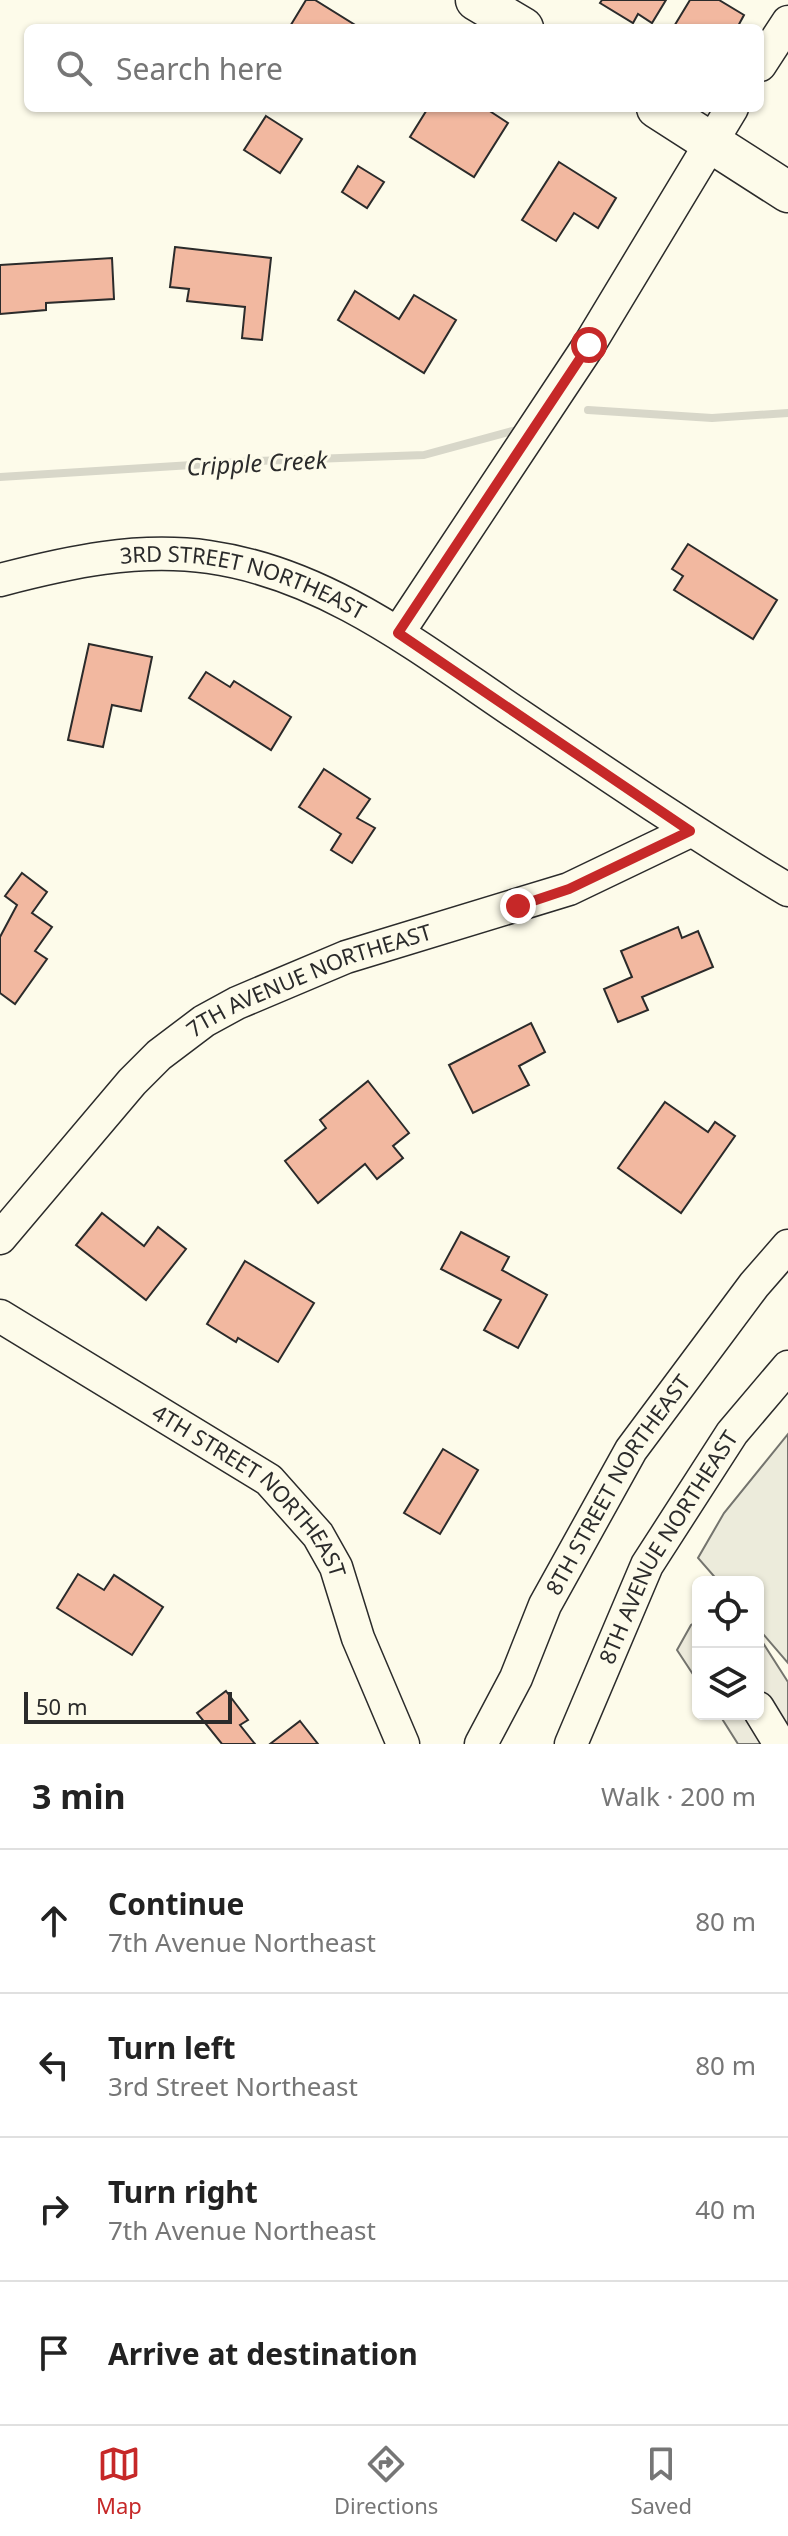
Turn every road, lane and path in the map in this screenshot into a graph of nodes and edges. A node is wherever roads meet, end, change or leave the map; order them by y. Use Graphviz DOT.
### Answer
graph roads {
  1 [pos="476,0"];
  2 [pos="788,22"];
  3 [pos="516,24"];
  4 [pos="764,59"];
  5 [pos="673,112"];
  6 [pos="722,124"];
  7 [pos="788,192"];
  8 [pos="0,580"];
  9 [pos="398,633"];
  10 [pos="690,831"];
  11 [pos="788,890"];
  12 [pos="0,1238"];
  13 [pos="788,1246"];
  14 [pos="0,1316"];
  15 [pos="788,1367"];
  16 [pos="764,1718"];
  17 [pos="403,1744"];
  18 [pos="481,1744"];
  19 [pos="571,1744"];
  20 [pos="780,1744"];
  1 -- 3 [label="main road"];
  2 -- 4 [label="street"];
  5 -- 6 [label="main road"];
  6 -- 7 [label="main road"];
  6 -- 9 [label="street"];
  8 -- 9 [label="street, 3RD STREET NORTHEAST"];
  9 -- 10 [label="street, 3RD STREET NORTHEAST"];
  10 -- 11 [label="street, 3RD STREET NORTHEAST"];
  10 -- 12 [label="street, 7TH AVENUE NORTHEAST"];
  13 -- 18 [label="street, 8TH STREET NORTHEAST"];
  14 -- 17 [label="street, 4TH STREET NORTHEAST"];
  15 -- 19 [label="street, 8TH AVENUE NORTHEAST"];
  16 -- 20 [label="street"];
}
